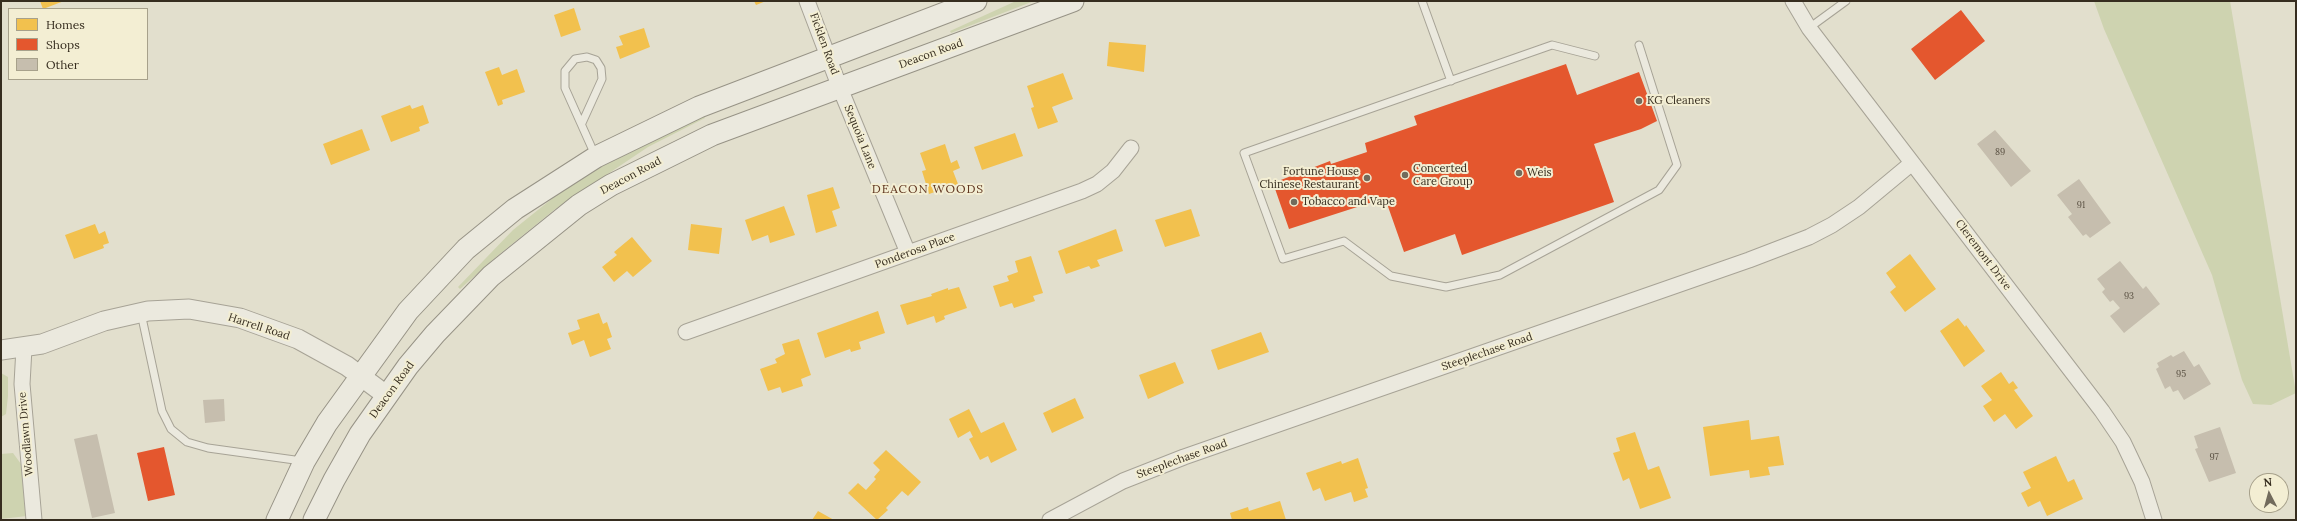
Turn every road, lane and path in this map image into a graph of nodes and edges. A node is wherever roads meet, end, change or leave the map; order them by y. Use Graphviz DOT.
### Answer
graph roads {
  1 [pos="807,1"];
  2 [pos="976,1"];
  3 [pos="1073,1"];
  4 [pos="1422,1"];
  5 [pos="1793,1"];
  6 [pos="1846,1"];
  7 [pos="1809,28"];
  8 [pos="1639,45"];
  9 [pos="1595,56"];
  10 [pos="829,58"];
  11 [pos="1450,81"];
  12 [pos="840,88"];
  13 [pos="582,123"];
  14 [pos="1131,148"];
  15 [pos="596,157"];
  16 [pos="1912,163"];
  17 [pos="908,253"];
  18 [pos="141,313"];
  19 [pos="686,332"];
  20 [pos="24,348"];
  21 [pos="1,350"];
  22 [pos="360,377"];
  23 [pos="386,395"];
  24 [pos="304,462"];
  25 [pos="30,520"];
  26 [pos="34,520"];
  27 [pos="277,520"];
  28 [pos="314,520"];
  29 [pos="1050,520"];
  30 [pos="2154,520"];
  1 -- 10 [label="street, Ficklen Road"];
  2 -- 10 [label="main road"];
  3 -- 12 [label="main road, Deacon Road"];
  4 -- 11 [label="lane"];
  5 -- 7 [label="street, Cleremont Drive"];
  6 -- 7 [label="lane"];
  7 -- 16 [label="street, Cleremont Drive"];
  8 -- 11 [label="lane"];
  9 -- 11 [label="lane"];
  10 -- 12 [label="street, Ficklen Road"];
  10 -- 15 [label="main road"];
  12 -- 17 [label="street, Sequoia Lane"];
  12 -- 23 [label="main road, Deacon Road"];
  13 -- 13 [label="lane"];
  13 -- 15 [label="lane"];
  14 -- 17 [label="street, Ponderosa Place"];
  15 -- 22 [label="main road"];
  16 -- 29 [label="street, Steeplechase Road"];
  16 -- 30 [label="street, Cleremont Drive"];
  17 -- 19 [label="street, Ponderosa Place"];
  18 -- 20 [label="street, Harrell Road"];
  18 -- 22 [label="street, Harrell Road"];
  18 -- 24 [label="lane"];
  20 -- 21 [label="street, Harrell Road"];
  20 -- 26 [label="street, Woodlawn Drive"];
  22 -- 23 [label="street, Harrell Road"];
  22 -- 24 [label="main road"];
  23 -- 28 [label="main road, Deacon Road"];
  24 -- 27 [label="main road"];
  25 -- 26 [label="street"];
}
